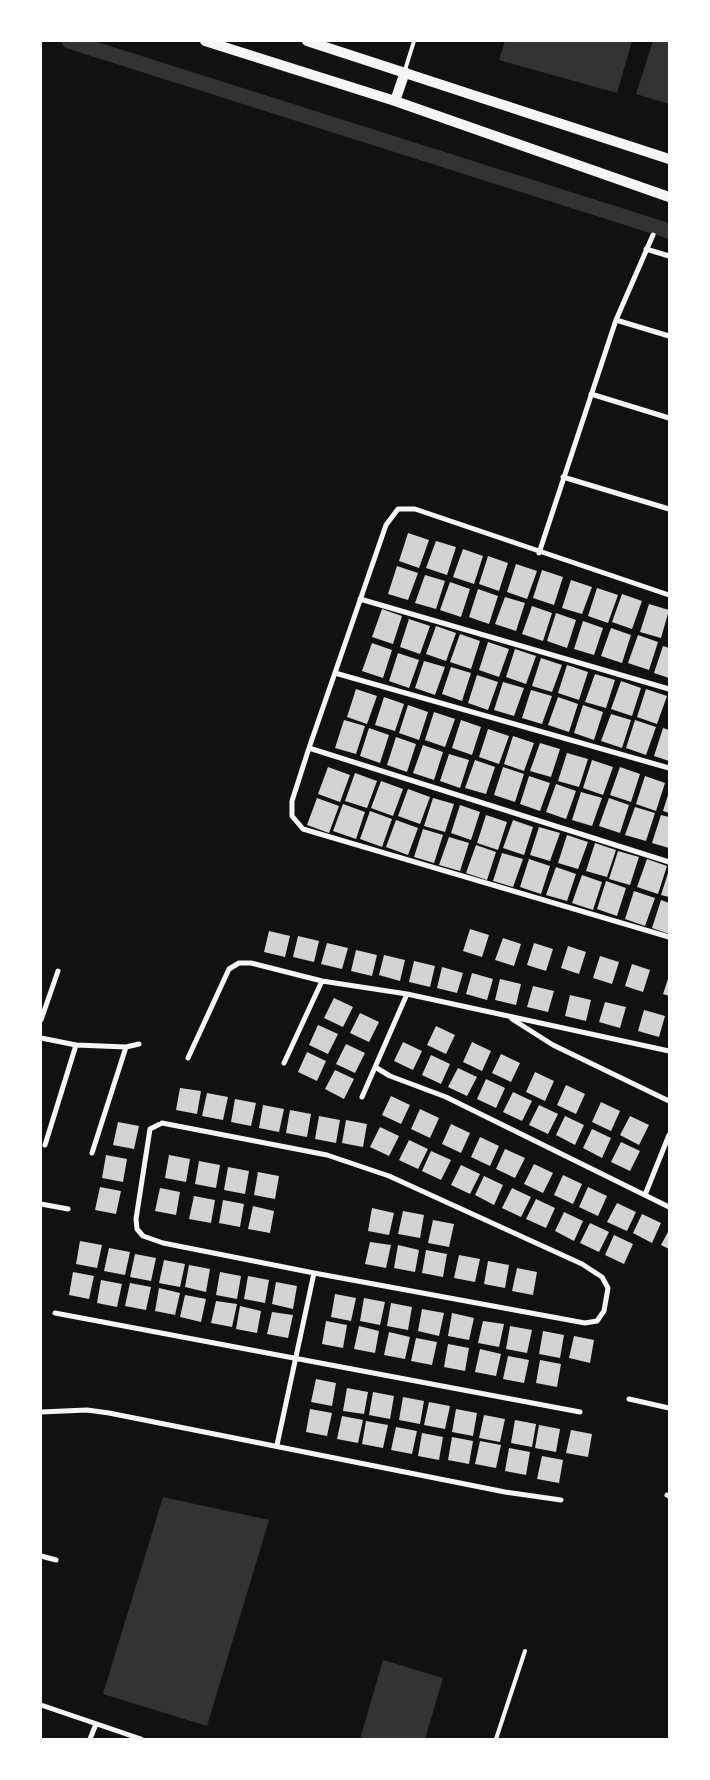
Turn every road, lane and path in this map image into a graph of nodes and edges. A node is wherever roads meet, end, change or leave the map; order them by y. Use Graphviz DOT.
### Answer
graph roads {
  1 [pos="205,41"];
  2 [pos="307,41"];
  3 [pos="413,41"];
  4 [pos="405,72"];
  5 [pos="395,101"];
  6 [pos="669,159"];
  7 [pos="669,197"];
  8 [pos="653,235"];
  9 [pos="646,249"];
  10 [pos="669,256"];
  11 [pos="616,320"];
  12 [pos="669,336"];
  13 [pos="591,394"];
  14 [pos="669,418"];
  15 [pos="563,477"];
  16 [pos="669,510"];
  17 [pos="539,552"];
  18 [pos="669,595"];
  19 [pos="360,599"];
  20 [pos="335,673"];
  21 [pos="669,689"];
  22 [pos="309,748"];
  23 [pos="669,768"];
  24 [pos="669,862"];
  25 [pos="669,937"];
  26 [pos="58,971"];
  27 [pos="322,980"];
  28 [pos="407,994"];
  29 [pos="508,1017"];
  30 [pos="41,1020"];
  31 [pos="41,1038"];
  32 [pos="139,1044"];
  33 [pos="76,1045"];
  34 [pos="126,1047"];
  35 [pos="669,1051"];
  36 [pos="188,1058"];
  37 [pos="284,1064"];
  38 [pos="375,1067"];
  39 [pos="362,1096"];
  40 [pos="669,1101"];
  41 [pos="669,1136"];
  42 [pos="45,1145"];
  43 [pos="92,1153"];
  44 [pos="645,1195"];
  45 [pos="41,1204"];
  46 [pos="669,1207"];
  47 [pos="68,1209"];
  48 [pos="314,1273"];
  49 [pos="55,1313"];
  50 [pos="295,1359"];
  51 [pos="629,1399"];
  52 [pos="669,1408"];
  53 [pos="41,1412"];
  54 [pos="580,1412"];
  55 [pos="277,1445"];
  56 [pos="562,1500"];
  57 [pos="41,1556"];
  58 [pos="56,1560"];
  59 [pos="525,1651"];
  60 [pos="41,1705"];
  61 [pos="96,1724"];
  62 [pos="90,1739"];
  63 [pos="140,1739"];
  64 [pos="496,1739"];
  1 -- 5 [label="main road"];
  2 -- 4 [label="main road"];
  3 -- 4 [label="lane"];
  4 -- 5 [label="main road"];
  4 -- 6 [label="main road"];
  5 -- 7 [label="main road"];
  8 -- 9 [label="street"];
  9 -- 10 [label="street"];
  9 -- 11 [label="street"];
  11 -- 12 [label="street"];
  11 -- 13 [label="street"];
  13 -- 14 [label="street"];
  13 -- 15 [label="street"];
  15 -- 16 [label="street"];
  15 -- 17 [label="street"];
  17 -- 18 [label="street"];
  17 -- 19 [label="street"];
  19 -- 20 [label="street"];
  19 -- 21 [label="street"];
  20 -- 22 [label="street"];
  20 -- 23 [label="street"];
  22 -- 24 [label="street"];
  22 -- 25 [label="street"];
  26 -- 30 [label="street"];
  27 -- 28 [label="street"];
  27 -- 36 [label="street"];
  27 -- 37 [label="street"];
  28 -- 29 [label="street"];
  28 -- 38 [label="street"];
  29 -- 35 [label="street"];
  29 -- 40 [label="street"];
  31 -- 33 [label="street"];
  32 -- 34 [label="street"];
  33 -- 34 [label="street"];
  33 -- 42 [label="street"];
  34 -- 43 [label="street"];
  38 -- 39 [label="street"];
  38 -- 44 [label="street"];
  41 -- 44 [label="street"];
  44 -- 46 [label="street"];
  45 -- 47 [label="street"];
  48 -- 48 [label="street"];
  48 -- 50 [label="street"];
  49 -- 50 [label="street"];
  50 -- 54 [label="street"];
  50 -- 55 [label="street"];
  51 -- 52 [label="street"];
  53 -- 55 [label="street"];
  55 -- 56 [label="street"];
  57 -- 58 [label="street"];
  59 -- 64 [label="lane"];
  60 -- 61 [label="street"];
  61 -- 62 [label="street"];
  61 -- 63 [label="street"];
}
